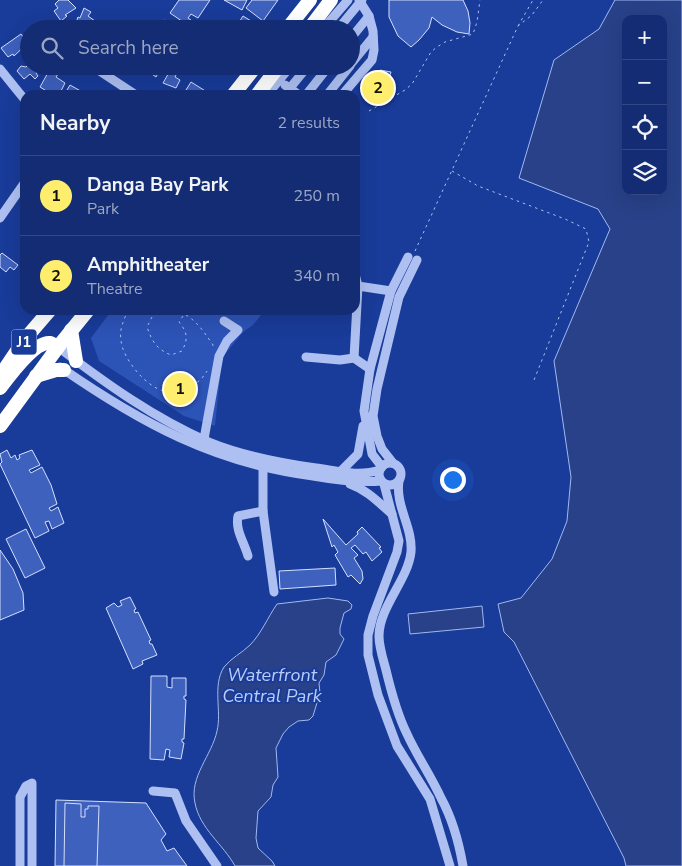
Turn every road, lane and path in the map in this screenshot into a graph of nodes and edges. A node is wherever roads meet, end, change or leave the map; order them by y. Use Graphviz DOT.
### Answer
graph roads {
  1 [pos="331,0"];
  2 [pos="348,0"];
  3 [pos="480,0"];
  4 [pos="533,0"];
  5 [pos="543,0"];
  6 [pos="308,1"];
  7 [pos="360,1"];
  8 [pos="369,16"];
  9 [pos="294,20"];
  10 [pos="316,20"];
  11 [pos="331,20"];
  12 [pos="345,20"];
  13 [pos="518,26"];
  14 [pos="360,27"];
  15 [pos="373,37"];
  16 [pos="360,53"];
  17 [pos="0,69"];
  18 [pos="360,74"];
  19 [pos="106,75"];
  20 [pos="249,75"];
  21 [pos="277,75"];
  22 [pos="278,75"];
  23 [pos="280,75"];
  24 [pos="301,75"];
  25 [pos="322,75"];
  26 [pos="342,75"];
  27 [pos="359,75"];
  28 [pos="290,88"];
  29 [pos="128,90"];
  30 [pos="237,90"];
  31 [pos="262,90"];
  32 [pos="270,90"];
  33 [pos="293,90"];
  34 [pos="310,90"];
  35 [pos="331,90"];
  36 [pos="346,90"];
  37 [pos="20,94"];
  38 [pos="369,111"];
  39 [pos="452,171"];
  40 [pos="20,189"];
  41 [pos="0,218"];
  42 [pos="412,259"];
  43 [pos="360,286"];
  44 [pos="391,291"];
  45 [pos="46,315"];
  46 [pos="53,315"];
  47 [pos="84,315"];
  48 [pos="126,315"];
  49 [pos="153,315"];
  50 [pos="184,315"];
  51 [pos="187,315"];
  52 [pos="356,315"];
  53 [pos="224,321"];
  54 [pos="71,330"];
  55 [pos="39,346"];
  56 [pos="58,347"];
  57 [pos="213,353"];
  58 [pos="306,357"];
  59 [pos="354,358"];
  60 [pos="49,359"];
  61 [pos="76,361"];
  62 [pos="210,368"];
  63 [pos="370,369"];
  64 [pos="64,370"];
  65 [pos="0,376"];
  66 [pos="36,376"];
  67 [pos="534,380"];
  68 [pos="0,388"];
  69 [pos="364,411"];
  70 [pos="0,426"];
  71 [pos="204,439"];
  72 [pos="393,463"];
  73 [pos="263,468"];
  74 [pos="381,469"];
  75 [pos="339,477"];
  76 [pos="383,482"];
  77 [pos="398,482"];
  78 [pos="263,511"];
  79 [pos="392,514"];
  80 [pos="248,556"];
  81 [pos="274,592"];
  82 [pos="153,791"];
  83 [pos="20,866"];
  84 [pos="32,866"];
  85 [pos="217,866"];
  86 [pos="450,866"];
  87 [pos="463,866"];
  1 -- 10 [label="highway"];
  2 -- 11 [label="street"];
  3 -- 38 [label="path"];
  4 -- 13 [label="path"];
  5 -- 13 [label="path"];
  6 -- 9 [label="highway"];
  7 -- 8 [label="street"];
  7 -- 12 [label="street"];
  8 -- 14 [label="street"];
  8 -- 15 [label="street"];
  13 -- 39 [label="path"];
  15 -- 16 [label="street"];
  15 -- 18 [label="street"];
  17 -- 37 [label="street"];
  19 -- 29 [label="street"];
  20 -- 30 [label="highway"];
  21 -- 31 [label="highway"];
  22 -- 32 [label="street"];
  23 -- 28 [label="street"];
  24 -- 28 [label="street"];
  25 -- 34 [label="street"];
  26 -- 35 [label="street"];
  27 -- 36 [label="street"];
  28 -- 33 [label="street"];
  39 -- 42 [label="path"];
  39 -- 67 [label="path"];
  40 -- 41 [label="street"];
  42 -- 44 [label="street"];
  42 -- 72 [label="street"];
  43 -- 44 [label="street"];
  44 -- 63 [label="street"];
  45 -- 65 [label="highway, J1"];
  46 -- 55 [label="highway"];
  47 -- 54 [label="highway, J1"];
  48 -- 62 [label="path"];
  49 -- 50 [label="path"];
  51 -- 57 [label="path"];
  52 -- 59 [label="street"];
  53 -- 71 [label="street"];
  54 -- 56 [label="highway, J1"];
  54 -- 61 [label="highway"];
  55 -- 56 [label="highway"];
  55 -- 60 [label="highway"];
  55 -- 68 [label="highway"];
  56 -- 60 [label="highway, J1"];
  56 -- 61 [label="street"];
  58 -- 59 [label="street"];
  59 -- 63 [label="street"];
  60 -- 64 [label="street"];
  60 -- 66 [label="highway, J1"];
  61 -- 71 [label="street"];
  63 -- 69 [label="street"];
  64 -- 66 [label="highway"];
  64 -- 73 [label="street"];
  66 -- 70 [label="highway, J1"];
  69 -- 74 [label="street"];
  69 -- 75 [label="street"];
  71 -- 75 [label="street"];
  72 -- 74 [label="street"];
  72 -- 77 [label="street"];
  73 -- 75 [label="street"];
  73 -- 78 [label="street"];
  74 -- 75 [label="street"];
  74 -- 76 [label="street"];
  75 -- 76 [label="street"];
  75 -- 79 [label="street"];
  76 -- 77 [label="street"];
  76 -- 79 [label="street"];
  77 -- 87 [label="street"];
  78 -- 80 [label="street"];
  78 -- 81 [label="street"];
  79 -- 86 [label="street"];
  82 -- 85 [label="street"];
  83 -- 84 [label="street"];
}
